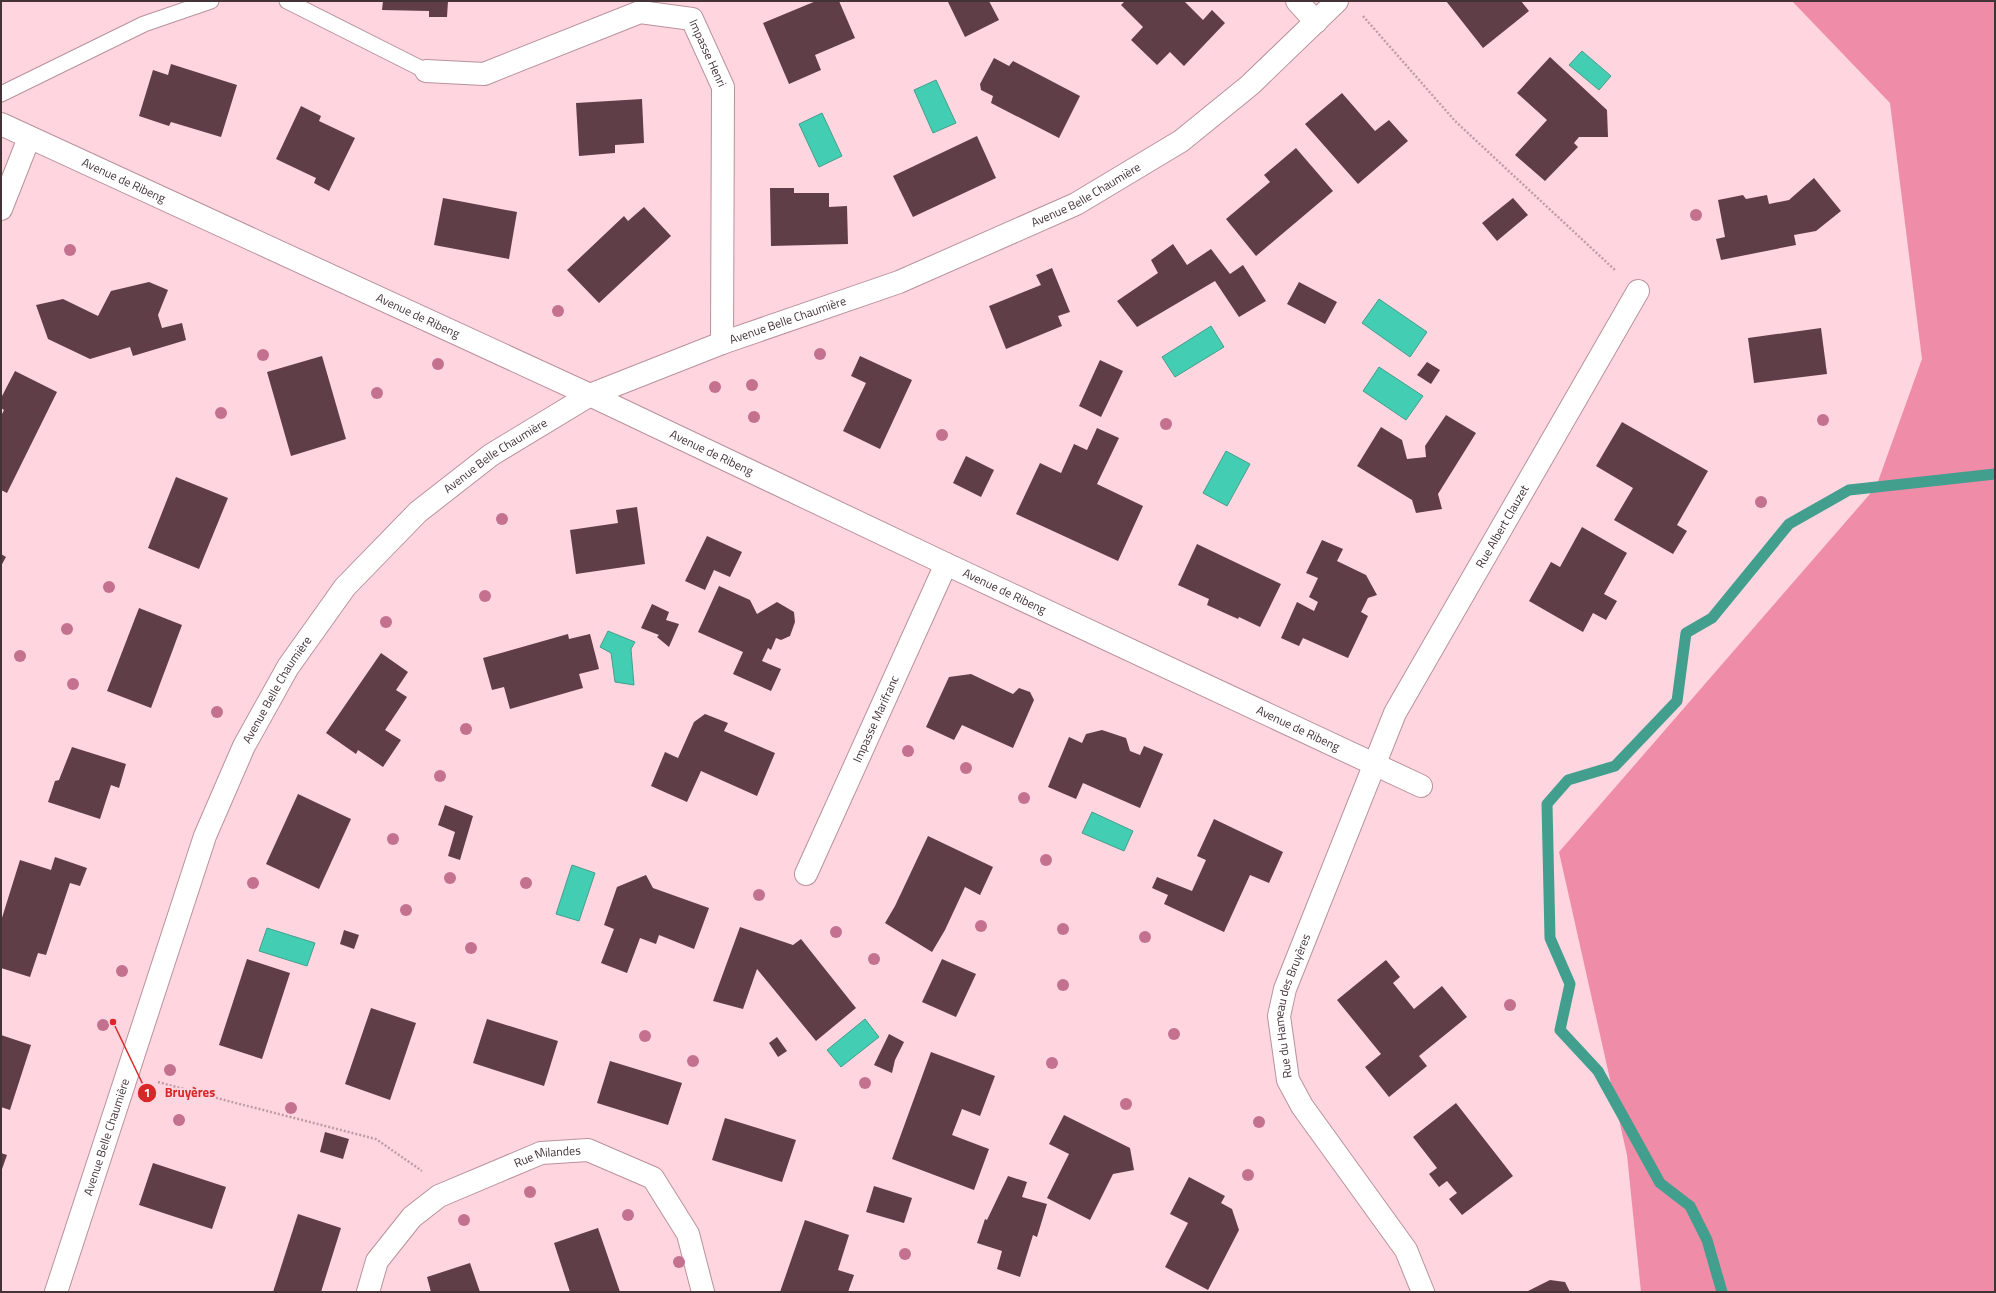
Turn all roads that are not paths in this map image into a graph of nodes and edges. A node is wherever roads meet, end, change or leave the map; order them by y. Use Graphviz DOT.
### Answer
graph roads {
  1 [pos="211,1"];
  2 [pos="287,1"];
  3 [pos="1297,1"];
  4 [pos="1336,1"];
  5 [pos="1316,22"];
  6 [pos="426,71"];
  7 [pos="1,94"];
  8 [pos="1,124"];
  9 [pos="29,138"];
  10 [pos="1,209"];
  11 [pos="1638,291"];
  12 [pos="722,343"];
  13 [pos="590,395"];
  14 [pos="946,564"];
  15 [pos="1375,765"];
  16 [pos="1421,786"];
  17 [pos="806,874"];
  18 [pos="56,1292"];
  19 [pos="368,1292"];
  20 [pos="703,1292"];
  21 [pos="1423,1292"];
  1 -- 7 [label="lane"];
  2 -- 6 [label="lane"];
  3 -- 5 [label="street"];
  4 -- 5 [label="street, Avenue Belle Chaumière"];
  5 -- 12 [label="street, Avenue Belle Chaumière"];
  6 -- 12 [label="street, Impasse Henri"];
  8 -- 9 [label="street, Avenue de Ribeng"];
  9 -- 10 [label="street"];
  9 -- 13 [label="street, Avenue de Ribeng"];
  11 -- 15 [label="street, Rue Albert Clauzet"];
  12 -- 13 [label="street, Avenue Belle Chaumière"];
  13 -- 14 [label="street, Avenue de Ribeng"];
  13 -- 18 [label="street, Avenue Belle Chaumière"];
  14 -- 15 [label="street, Avenue de Ribeng"];
  14 -- 17 [label="street, Impasse Marifranc"];
  15 -- 16 [label="street, Avenue de Ribeng"];
  15 -- 21 [label="street, Rue du Hameau des Bruyères"];
  19 -- 20 [label="street, Rue Milandes"];
}
